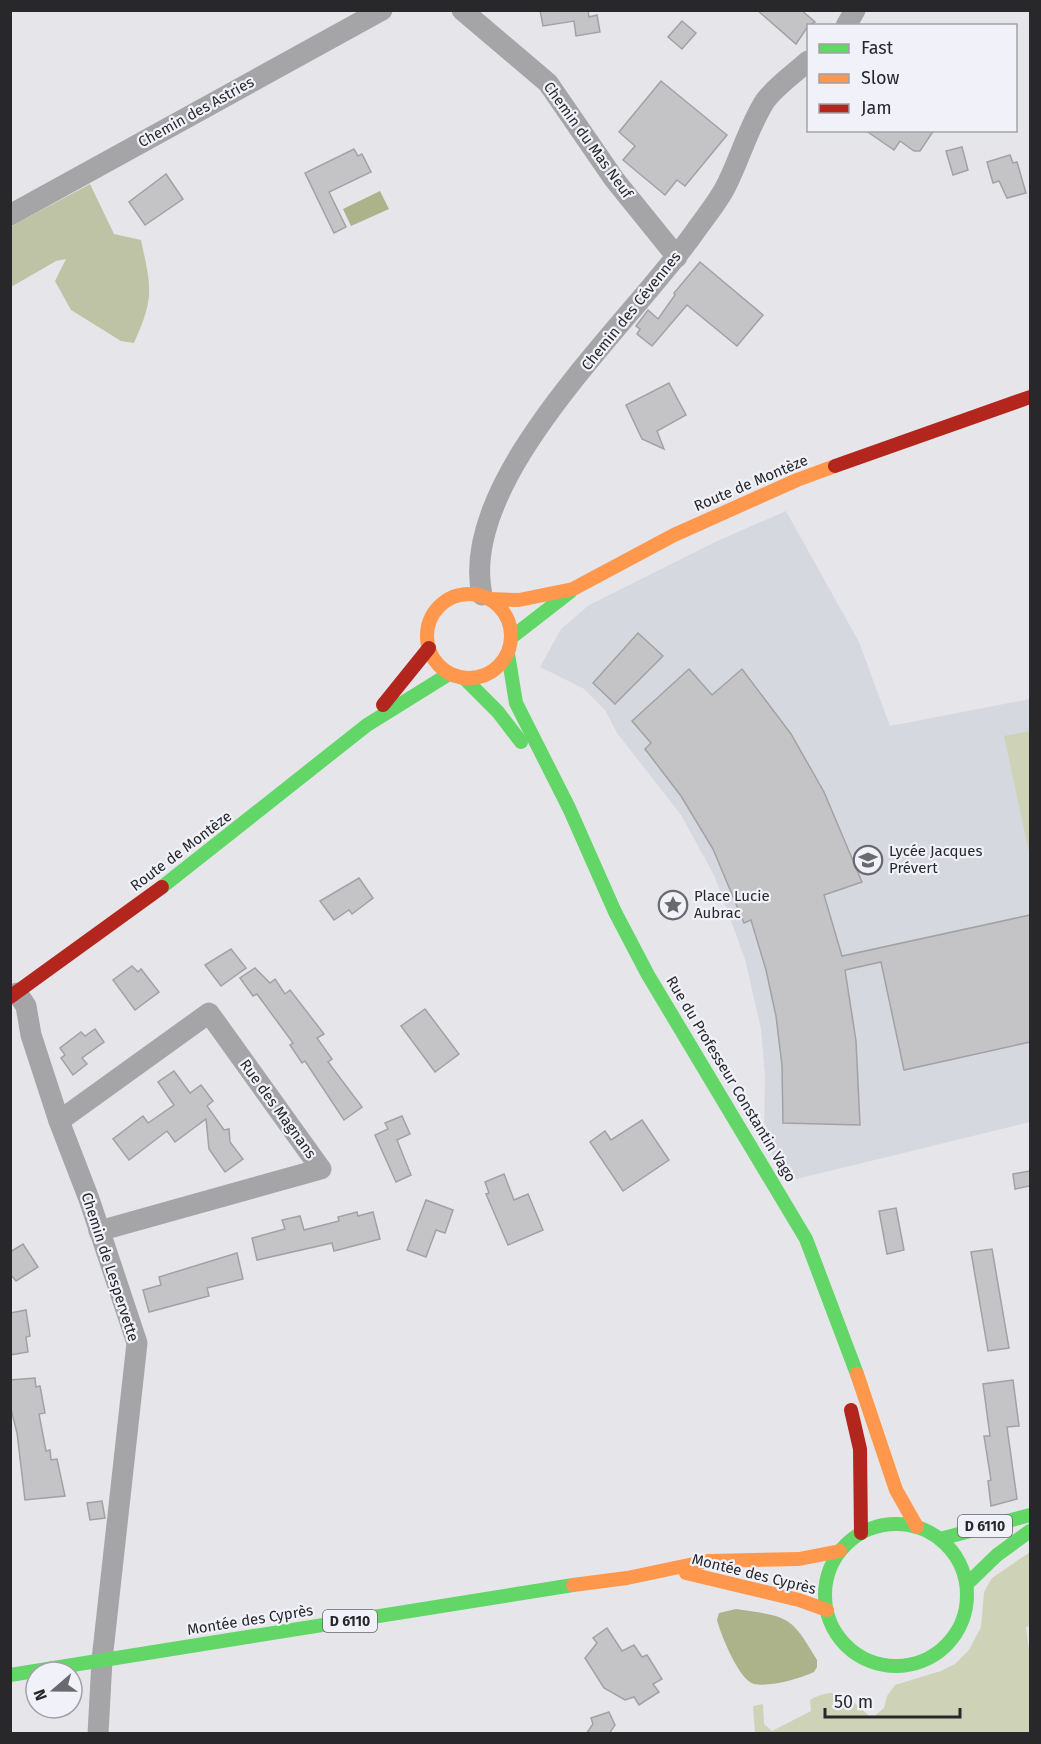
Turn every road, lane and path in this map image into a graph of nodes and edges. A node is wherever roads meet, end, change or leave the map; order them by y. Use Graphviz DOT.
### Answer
graph roads {
  1 [pos="382,10"];
  2 [pos="462,10"];
  3 [pos="855,10"];
  4 [pos="847,24"];
  5 [pos="807,62"];
  6 [pos="10,215"];
  7 [pos="677,257"];
  8 [pos="1030,397"];
  9 [pos="573,590"];
  10 [pos="478,596"];
  11 [pos="512,637"];
  12 [pos="429,648"];
  13 [pos="508,654"];
  14 [pos="449,674"];
  15 [pos="465,679"];
  16 [pos="367,725"];
  17 [pos="623,959"];
  18 [pos="14,995"];
  19 [pos="672,1042"];
  20 [pos="59,1120"];
  21 [pos="99,1231"];
  22 [pos="1030,1515"];
  23 [pos="917,1527"];
  24 [pos="1030,1531"];
  25 [pos="861,1533"];
  26 [pos="940,1539"];
  27 [pos="840,1551"];
  28 [pos="673,1570"];
  29 [pos="966,1584"];
  30 [pos="827,1610"];
  31 [pos="102,1660"];
  32 [pos="10,1675"];
  33 [pos="98,1734"];
  1 -- 6 [label="street, Chemin des Astries"];
  2 -- 7 [label="street, Chemin du Mas Neuf"];
  3 -- 4 [label="street"];
  5 -- 7 [label="street, Chemin des Cévennes"];
  7 -- 10 [label="street, Chemin des Cévennes"];
  8 -- 9 [label="street, Route de Montèze"];
  9 -- 10 [label="street, Route de Montèze"];
  9 -- 11 [label="street"];
  10 -- 11 [label="street"];
  10 -- 12 [label="street"];
  11 -- 13 [label="street"];
  12 -- 14 [label="street"];
  12 -- 16 [label="street, Route de Montèze"];
  13 -- 15 [label="street"];
  13 -- 23 [label="street, Rue du Professeur Constantin Vago"];
  14 -- 15 [label="street"];
  14 -- 16 [label="street, Route de Montèze"];
  15 -- 17 [label="street"];
  16 -- 18 [label="street, Route de Montèze"];
  18 -- 20 [label="street, Chemin de Lespervette"];
  19 -- 25 [label="street, Rue du Professeur Constantin Vago"];
  20 -- 21 [label="street, Chemin de Lespervette"];
  20 -- 21 [label="street, Rue des Magnans"];
  21 -- 31 [label="street, Chemin de Lespervette"];
  22 -- 26 [label="street, D 6110"];
  23 -- 25 [label="street"];
  23 -- 26 [label="street"];
  24 -- 29 [label="street, D 6110"];
  25 -- 27 [label="street"];
  26 -- 29 [label="street"];
  27 -- 28 [label="street, Montée des Cyprès / D 6110"];
  27 -- 30 [label="street"];
  28 -- 30 [label="street, Montée des Cyprès / D 6110"];
  28 -- 31 [label="street, Montée des Cyprès / D 6110"];
  29 -- 30 [label="street"];
  31 -- 32 [label="street, Montée des Cyprès / D 6110"];
  31 -- 33 [label="street, Chemin de Lespervette"];
}
